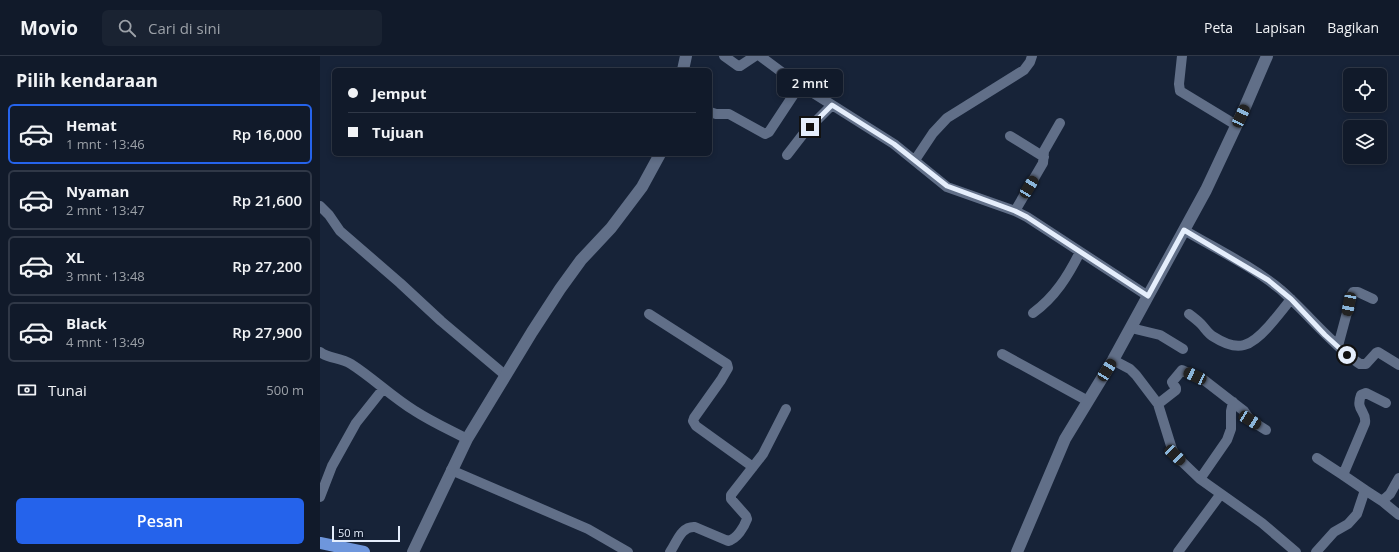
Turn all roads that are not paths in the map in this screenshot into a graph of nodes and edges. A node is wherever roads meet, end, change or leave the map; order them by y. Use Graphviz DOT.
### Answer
graph roads {
  1 [pos="686,56"];
  2 [pos="724,56"];
  3 [pos="755,56"];
  4 [pos="760,56"];
  5 [pos="1032,56"];
  6 [pos="1182,56"];
  7 [pos="1267,56"];
  8 [pos="683,68"];
  9 [pos="800,85"];
  10 [pos="832,105"];
  11 [pos="712,113"];
  12 [pos="1060,123"];
  13 [pos="1236,125"];
  14 [pos="1010,136"];
  15 [pos="787,155"];
  16 [pos="659,156"];
  17 [pos="1044,157"];
  18 [pos="913,159"];
  19 [pos="320,206"];
  20 [pos="1015,211"];
  21 [pos="1184,230"];
  22 [pos="1080,252"];
  23 [pos="1148,296"];
  24 [pos="1291,299"];
  25 [pos="1374,299"];
  26 [pos="649,314"];
  27 [pos="1033,314"];
  28 [pos="1189,314"];
  29 [pos="1131,328"];
  30 [pos="1338,346"];
  31 [pos="1183,349"];
  32 [pos="320,352"];
  33 [pos="1002,354"];
  34 [pos="1113,360"];
  35 [pos="1399,365"];
  36 [pos="505,375"];
  37 [pos="383,389"];
  38 [pos="1088,401"];
  39 [pos="1233,402"];
  40 [pos="1386,403"];
  41 [pos="1158,404"];
  42 [pos="786,409"];
  43 [pos="1266,430"];
  44 [pos="467,439"];
  45 [pos="1317,458"];
  46 [pos="753,467"];
  47 [pos="451,470"];
  48 [pos="1343,475"];
  49 [pos="1399,478"];
  50 [pos="1200,479"];
  51 [pos="1365,490"];
  52 [pos="1220,495"];
  53 [pos="320,497"];
  54 [pos="1382,502"];
  55 [pos="1399,515"];
  56 [pos="320,543"];
  57 [pos="364,552"];
  58 [pos="413,552"];
  59 [pos="628,552"];
  60 [pos="670,552"];
  61 [pos="1018,552"];
  62 [pos="1178,552"];
  63 [pos="1296,552"];
  64 [pos="1316,552"];
  1 -- 8 [label="street"];
  2 -- 3 [label="street"];
  4 -- 9 [label="street"];
  5 -- 18 [label="street"];
  6 -- 13 [label="street"];
  7 -- 13 [label="street"];
  9 -- 10 [label="street"];
  9 -- 11 [label="street"];
  10 -- 15 [label="street"];
  10 -- 18 [label="street"];
  12 -- 17 [label="street"];
  13 -- 21 [label="street"];
  14 -- 17 [label="street"];
  16 -- 36 [label="street"];
  17 -- 20 [label="street"];
  18 -- 20 [label="street"];
  19 -- 36 [label="street"];
  20 -- 22 [label="street"];
  21 -- 23 [label="street"];
  21 -- 24 [label="street"];
  22 -- 23 [label="street"];
  22 -- 27 [label="street"];
  23 -- 29 [label="street"];
  24 -- 28 [label="street"];
  24 -- 30 [label="street"];
  25 -- 30 [label="street"];
  26 -- 46 [label="street"];
  29 -- 31 [label="street"];
  29 -- 34 [label="street"];
  30 -- 35 [label="street"];
  32 -- 37 [label="street"];
  33 -- 38 [label="street"];
  34 -- 38 [label="street"];
  34 -- 41 [label="street"];
  36 -- 44 [label="street"];
  37 -- 44 [label="street"];
  37 -- 53 [label="street"];
  38 -- 61 [label="street"];
  39 -- 41 [label="street"];
  39 -- 43 [label="street"];
  39 -- 50 [label="street"];
  40 -- 48 [label="street"];
  41 -- 50 [label="street"];
  42 -- 46 [label="street"];
  44 -- 47 [label="street"];
  45 -- 48 [label="street"];
  46 -- 60 [label="street"];
  47 -- 58 [label="street"];
  47 -- 59 [label="street"];
  48 -- 51 [label="street"];
  49 -- 54 [label="street"];
  50 -- 52 [label="street"];
  51 -- 54 [label="street"];
  51 -- 64 [label="street"];
  52 -- 62 [label="street"];
  52 -- 63 [label="street"];
  54 -- 55 [label="street"];
  56 -- 57 [label="highway"];
}
